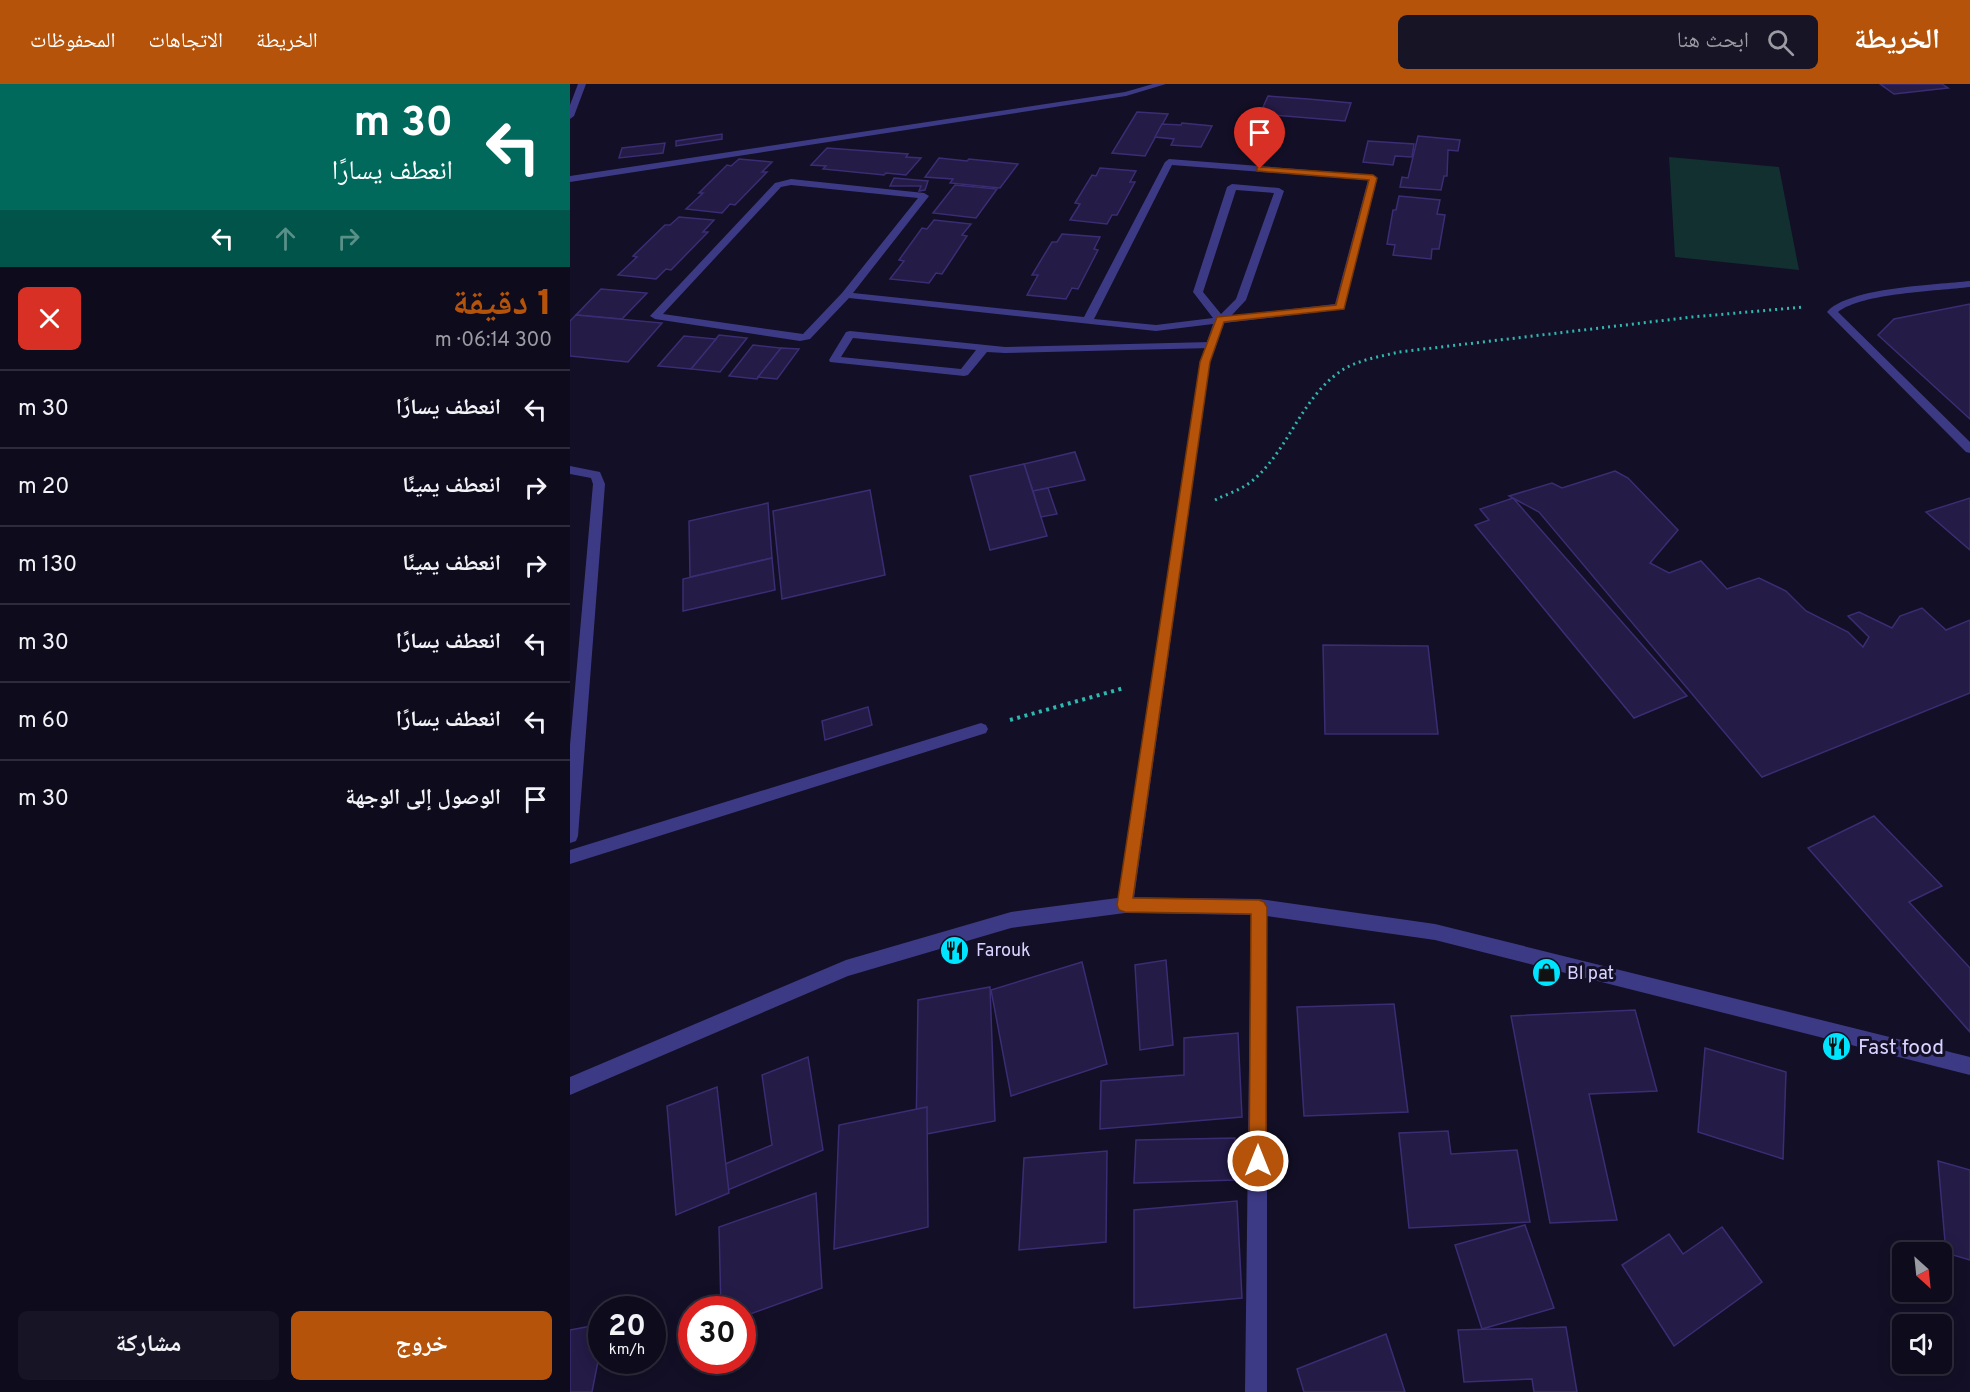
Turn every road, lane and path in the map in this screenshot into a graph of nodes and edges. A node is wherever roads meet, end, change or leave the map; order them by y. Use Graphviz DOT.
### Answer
graph roads {
  1 [pos="582,84"];
  2 [pos="1162,84"];
  3 [pos="570,116"];
  4 [pos="570,179"];
  5 [pos="1970,284"];
  6 [pos="846,295"];
  7 [pos="1832,312"];
  8 [pos="1220,320"];
  9 [pos="1087,321"];
  10 [pos="1211,345"];
  11 [pos="984,348"];
  12 [pos="1970,449"];
  13 [pos="570,470"];
  14 [pos="1182,516"];
  15 [pos="1159,678"];
  16 [pos="981,729"];
  17 [pos="570,836"];
  18 [pos="570,858"];
  19 [pos="1125,905"];
  20 [pos="1259,907"];
  21 [pos="1970,1066"];
  22 [pos="570,1086"];
  23 [pos="1256,1392"];
  1 -- 3 [label="street"];
  2 -- 4 [label="street"];
  5 -- 7 [label="street"];
  6 -- 6 [label="street"];
  6 -- 9 [label="street"];
  7 -- 12 [label="street"];
  7 -- 14 [label="path"];
  8 -- 8 [label="street"];
  8 -- 9 [label="street"];
  8 -- 9 [label="street"];
  8 -- 10 [label="street"];
  10 -- 11 [label="street"];
  10 -- 14 [label="street"];
  11 -- 11 [label="street"];
  13 -- 17 [label="street"];
  14 -- 15 [label="street"];
  15 -- 16 [label="path"];
  15 -- 19 [label="street"];
  16 -- 18 [label="street"];
  19 -- 20 [label="street"];
  19 -- 22 [label="street"];
  20 -- 21 [label="street"];
  20 -- 23 [label="street"];
}
